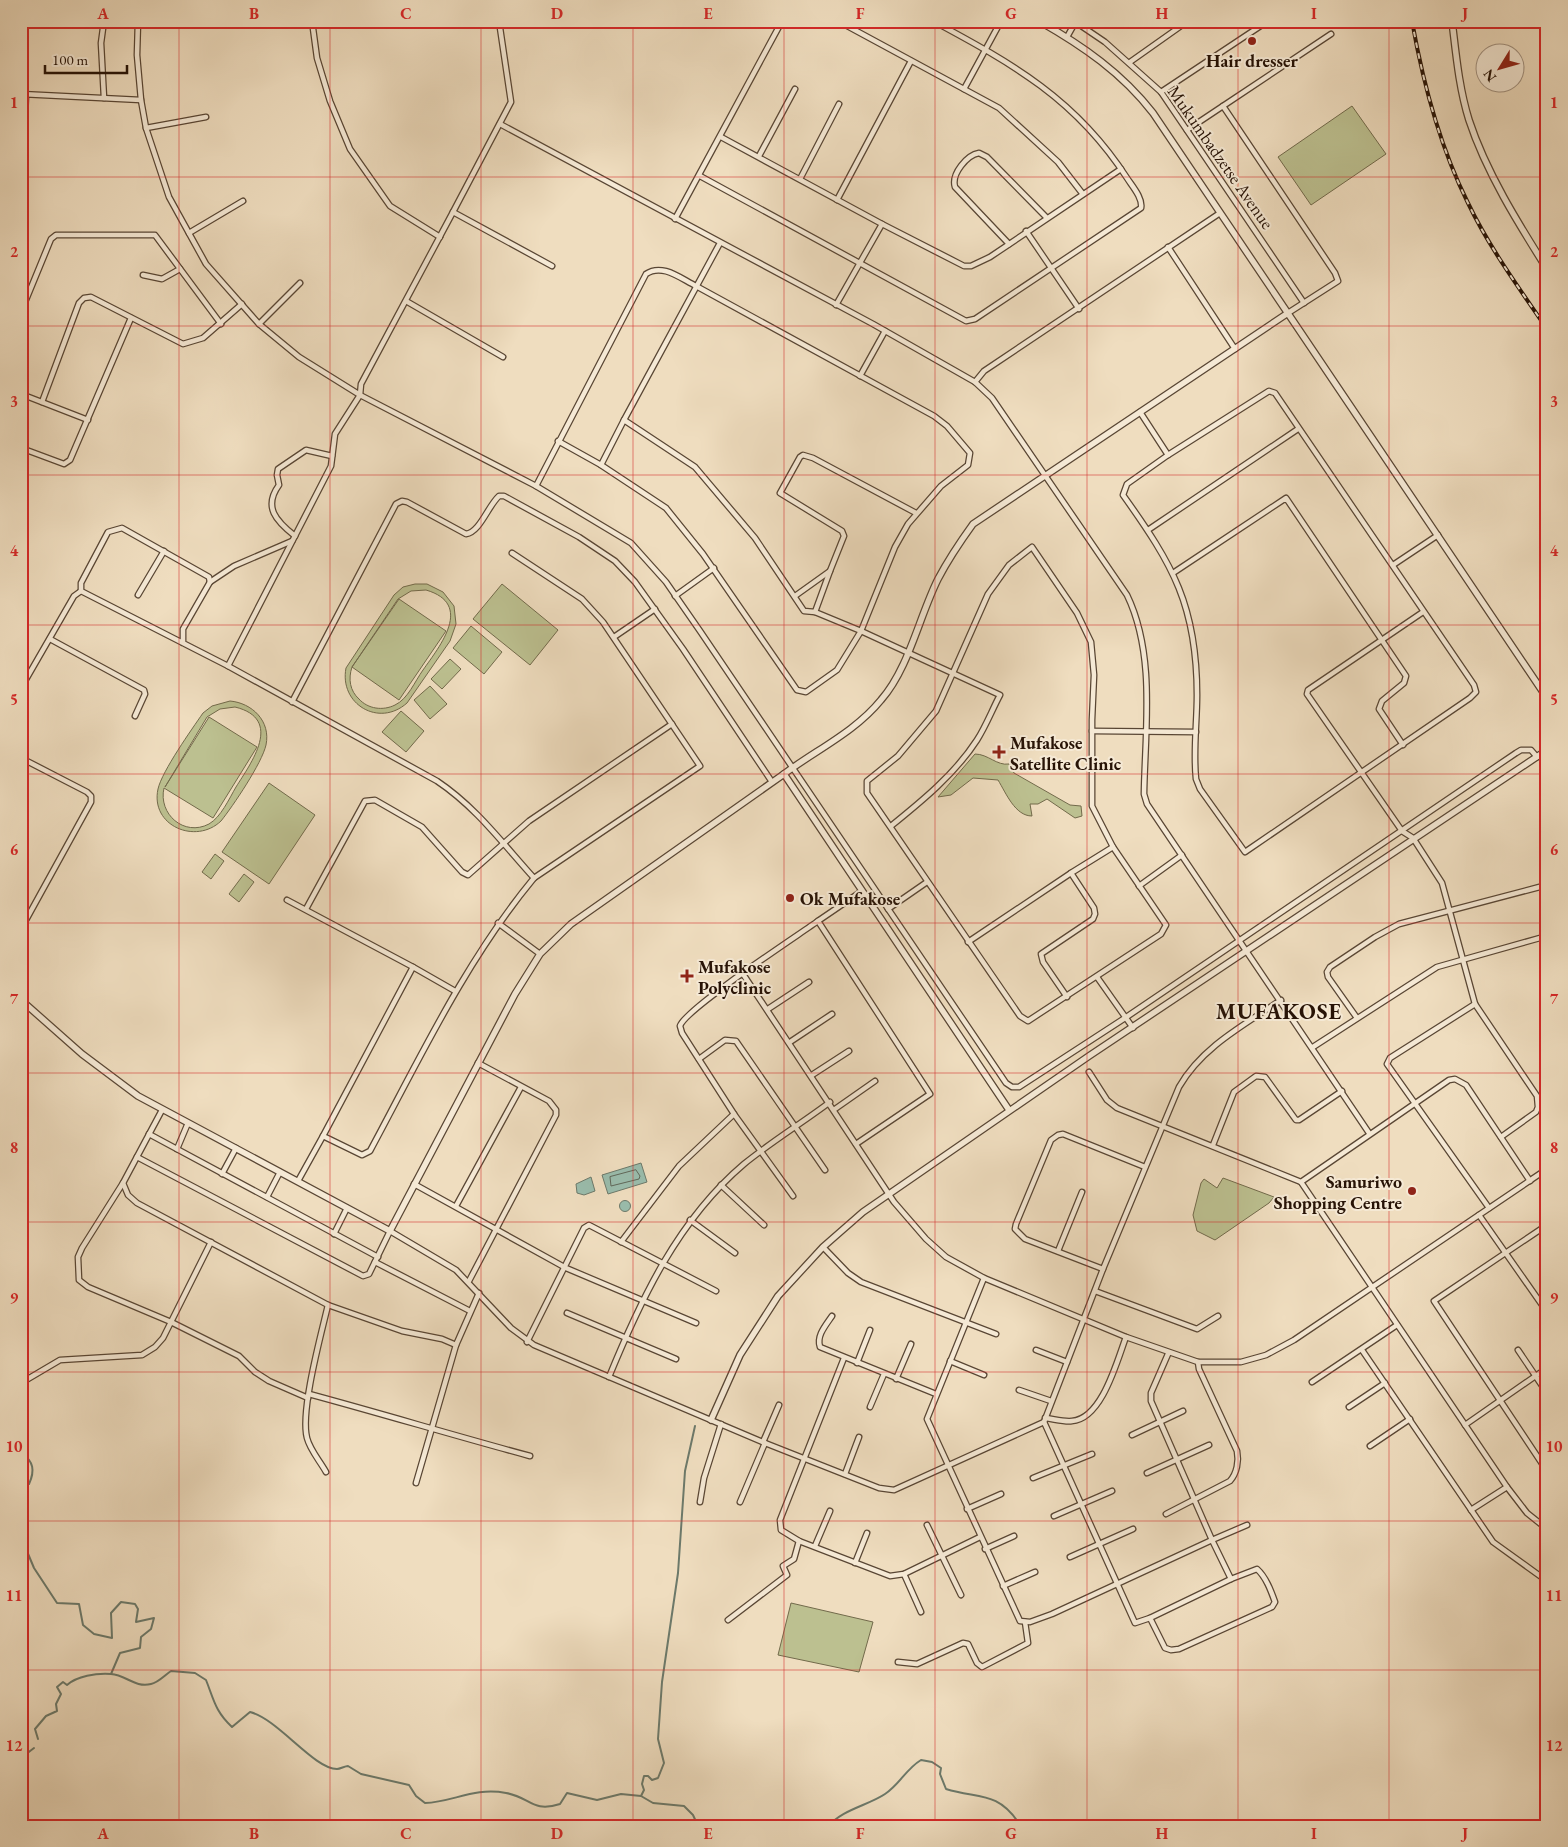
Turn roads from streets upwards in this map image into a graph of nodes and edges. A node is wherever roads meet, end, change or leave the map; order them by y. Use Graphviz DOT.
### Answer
graph roads {
  1 [pos="104,21"];
  2 [pos="138,21"];
  3 [pos="169,21"];
  4 [pos="312,21"];
  5 [pos="499,21"];
  6 [pos="782,21"];
  7 [pos="838,21"];
  8 [pos="933,21"];
  9 [pos="1001,21"];
  10 [pos="1039,21"];
  11 [pos="1188,21"];
  12 [pos="1268,21"];
  13 [pos="1452,21"];
  14 [pos="202,22"];
  15 [pos="1075,22"];
  16 [pos="1331,34"];
  17 [pos="1067,37"];
  18 [pos="987,50"];
  19 [pos="911,61"];
  20 [pos="1130,62"];
  21 [pos="795,89"];
  22 [pos="964,89"];
  23 [pos="1161,92"];
  24 [pos="24,94"];
  25 [pos="104,98"];
  26 [pos="141,100"];
  27 [pos="839,104"];
  28 [pos="1223,106"];
  29 [pos="206,117"];
  30 [pos="500,124"];
  31 [pos="146,128"];
  32 [pos="1187,130"];
  33 [pos="721,136"];
  34 [pos="758,156"];
  35 [pos="1121,169"];
  36 [pos="700,176"];
  37 [pos="800,179"];
  38 [pos="1082,193"];
  39 [pos="838,200"];
  40 [pos="243,201"];
  41 [pos="21,204"];
  42 [pos="453,212"];
  43 [pos="1220,212"];
  44 [pos="1046,217"];
  45 [pos="675,219"];
  46 [pos="882,224"];
  47 [pos="1026,231"];
  48 [pos="189,233"];
  49 [pos="440,237"];
  50 [pos="720,243"];
  51 [pos="1009,244"];
  52 [pos="1168,247"];
  53 [pos="859,262"];
  54 [pos="552,266"];
  55 [pos="1052,269"];
  56 [pos="180,270"];
  57 [pos="1547,270"];
  58 [pos="143,275"];
  59 [pos="300,283"];
  60 [pos="696,286"];
  61 [pos="406,301"];
  62 [pos="1304,303"];
  63 [pos="242,304"];
  64 [pos="836,305"];
  65 [pos="1079,309"];
  66 [pos="21,312"];
  67 [pos="1288,313"];
  68 [pos="131,318"];
  69 [pos="222,324"];
  70 [pos="259,324"];
  71 [pos="885,331"];
  72 [pos="1235,349"];
  73 [pos="503,356"];
  74 [pos="860,376"];
  75 [pos="975,382"];
  76 [pos="21,394"];
  77 [pos="360,395"];
  78 [pos="42,402"];
  79 [pos="1140,412"];
  80 [pos="88,420"];
  81 [pos="624,420"];
  82 [pos="1298,428"];
  83 [pos="558,441"];
  84 [pos="22,450"];
  85 [pos="1168,455"];
  86 [pos="332,456"];
  87 [pos="601,465"];
  88 [pos="1046,475"];
  89 [pos="536,486"];
  90 [pos="916,513"];
  91 [pos="1148,530"];
  92 [pos="1438,535"];
  93 [pos="295,536"];
  94 [pos="292,541"];
  95 [pos="164,551"];
  96 [pos="512,553"];
  97 [pos="1393,565"];
  98 [pos="714,568"];
  99 [pos="830,571"];
  100 [pos="1173,573"];
  101 [pos="210,582"];
  102 [pos="81,591"];
  103 [pos="138,595"];
  104 [pos="676,596"];
  105 [pos="795,596"];
  106 [pos="655,609"];
  107 [pos="815,612"];
  108 [pos="1423,612"];
  109 [pos="860,631"];
  110 [pos="614,637"];
  111 [pos="50,639"];
  112 [pos="1382,640"];
  113 [pos="183,643"];
  114 [pos="908,653"];
  115 [pos="228,666"];
  116 [pos="955,674"];
  117 [pos="21,688"];
  118 [pos="1547,698"];
  119 [pos="292,702"];
  120 [pos="135,716"];
  121 [pos="672,724"];
  122 [pos="1145,730"];
  123 [pos="1092,731"];
  124 [pos="1196,732"];
  125 [pos="1403,744"];
  126 [pos="1547,750"];
  127 [pos="21,758"];
  128 [pos="1537,758"];
  129 [pos="791,768"];
  130 [pos="784,774"];
  131 [pos="1362,774"];
  132 [pos="772,782"];
  133 [pos="891,826"];
  134 [pos="1402,831"];
  135 [pos="1413,838"];
  136 [pos="503,844"];
  137 [pos="1113,847"];
  138 [pos="1182,855"];
  139 [pos="1071,873"];
  140 [pos="534,878"];
  141 [pos="927,882"];
  142 [pos="1547,885"];
  143 [pos="1139,886"];
  144 [pos="862,891"];
  145 [pos="287,900"];
  146 [pos="306,909"];
  147 [pos="888,909"];
  148 [pos="1450,912"];
  149 [pos="818,921"];
  150 [pos="498,923"];
  151 [pos="21,929"];
  152 [pos="1547,936"];
  153 [pos="1240,940"];
  154 [pos="968,942"];
  155 [pos="1247,950"];
  156 [pos="540,954"];
  157 [pos="1464,959"];
  158 [pos="413,967"];
  159 [pos="743,974"];
  160 [pos="1097,977"];
  161 [pos="809,982"];
  162 [pos="456,991"];
  163 [pos="1066,997"];
  164 [pos="21,1000"];
  165 [pos="1281,1000"];
  166 [pos="1475,1004"];
  167 [pos="768,1009"];
  168 [pos="832,1014"];
  169 [pos="1125,1018"];
  170 [pos="1357,1018"];
  171 [pos="1133,1028"];
  172 [pos="790,1042"];
  173 [pos="1313,1048"];
  174 [pos="849,1051"];
  175 [pos="699,1059"];
  176 [pos="478,1063"];
  177 [pos="1089,1072"];
  178 [pos="812,1075"];
  179 [pos="876,1081"];
  180 [pos="521,1088"];
  181 [pos="1342,1091"];
  182 [pos="830,1102"];
  183 [pos="1414,1103"];
  184 [pos="835,1109"];
  185 [pos="162,1110"];
  186 [pos="1009,1110"];
  187 [pos="734,1114"];
  188 [pos="188,1124"];
  189 [pos="1162,1126"];
  190 [pos="795,1128"];
  191 [pos="1369,1133"];
  192 [pos="150,1134"];
  193 [pos="322,1136"];
  194 [pos="1501,1137"];
  195 [pos="856,1144"];
  196 [pos="1213,1146"];
  197 [pos="236,1148"];
  198 [pos="177,1149"];
  199 [pos="761,1152"];
  200 [pos="137,1157"];
  201 [pos="1145,1167"];
  202 [pos="1547,1169"];
  203 [pos="824,1170"];
  204 [pos="280,1172"];
  205 [pos="222,1174"];
  206 [pos="298,1181"];
  207 [pos="1530,1181"];
  208 [pos="1301,1182"];
  209 [pos="123,1183"];
  210 [pos="414,1184"];
  211 [pos="721,1185"];
  212 [pos="1082,1192"];
  213 [pos="889,1194"];
  214 [pos="793,1196"];
  215 [pos="267,1197"];
  216 [pos="456,1206"];
  217 [pos="347,1208"];
  218 [pos="1489,1208"];
  219 [pos="1480,1215"];
  220 [pos="690,1220"];
  221 [pos="764,1225"];
  222 [pos="1546,1227"];
  223 [pos="494,1228"];
  224 [pos="390,1231"];
  225 [pos="334,1234"];
  226 [pos="211,1242"];
  227 [pos="621,1242"];
  228 [pos="823,1247"];
  229 [pos="1058,1251"];
  230 [pos="1506,1251"];
  231 [pos="735,1253"];
  232 [pos="378,1257"];
  233 [pos="375,1262"];
  234 [pos="662,1263"];
  235 [pos="566,1268"];
  236 [pos="1103,1269"];
  237 [pos="984,1278"];
  238 [pos="468,1281"];
  239 [pos="1372,1289"];
  240 [pos="716,1291"];
  241 [pos="1095,1291"];
  242 [pos="479,1293"];
  243 [pos="642,1301"];
  244 [pos="328,1305"];
  245 [pos="470,1311"];
  246 [pos="1547,1312"];
  247 [pos="567,1313"];
  248 [pos="832,1316"];
  249 [pos="1218,1316"];
  250 [pos="1084,1319"];
  251 [pos="171,1322"];
  252 [pos="696,1323"];
  253 [pos="965,1324"];
  254 [pos="1397,1324"];
  255 [pos="870,1330"];
  256 [pos="996,1334"];
  257 [pos="625,1337"];
  258 [pos="1126,1337"];
  259 [pos="527,1342"];
  260 [pos="911,1344"];
  261 [pos="456,1346"];
  262 [pos="1036,1350"];
  263 [pos="1362,1350"];
  264 [pos="1518,1350"];
  265 [pos="1168,1354"];
  266 [pos="844,1358"];
  267 [pos="676,1360"];
  268 [pos="950,1361"];
  269 [pos="1067,1362"];
  270 [pos="1198,1362"];
  271 [pos="857,1364"];
  272 [pos="1547,1368"];
  273 [pos="884,1374"];
  274 [pos="984,1375"];
  275 [pos="1535,1376"];
  276 [pos="609,1377"];
  277 [pos="896,1379"];
  278 [pos="1312,1382"];
  279 [pos="21,1383"];
  280 [pos="1385,1383"];
  281 [pos="1019,1390"];
  282 [pos="1547,1393"];
  283 [pos="936,1394"];
  284 [pos="309,1396"];
  285 [pos="1499,1401"];
  286 [pos="1051,1402"];
  287 [pos="779,1405"];
  288 [pos="870,1407"];
  289 [pos="1349,1407"];
  290 [pos="1183,1411"];
  291 [pos="1410,1419"];
  292 [pos="711,1420"];
  293 [pos="1045,1420"];
  294 [pos="1160,1421"];
  295 [pos="721,1424"];
  296 [pos="1465,1425"];
  297 [pos="432,1430"];
  298 [pos="1132,1435"];
  299 [pos="859,1437"];
  300 [pos="764,1443"];
  301 [pos="1209,1445"];
  302 [pos="1370,1446"];
  303 [pos="1092,1454"];
  304 [pos="530,1456"];
  305 [pos="804,1458"];
  306 [pos="1176,1459"];
  307 [pos="1064,1466"];
  308 [pos="948,1467"];
  309 [pos="1547,1471"];
  310 [pos="326,1472"];
  311 [pos="1147,1473"];
  312 [pos="845,1474"];
  313 [pos="1034,1478"];
  314 [pos="416,1483"];
  315 [pos="1507,1487"];
  316 [pos="1112,1491"];
  317 [pos="1001,1494"];
  318 [pos="1195,1499"];
  319 [pos="700,1502"];
  320 [pos="740,1502"];
  321 [pos="1082,1504"];
  322 [pos="967,1509"];
  323 [pos="1471,1510"];
  324 [pos="830,1511"];
  325 [pos="1166,1514"];
  326 [pos="1054,1516"];
  327 [pos="927,1525"];
  328 [pos="1247,1525"];
  329 [pos="1133,1529"];
  330 [pos="1547,1529"];
  331 [pos="867,1533"];
  332 [pos="1014,1536"];
  333 [pos="980,1537"];
  334 [pos="799,1540"];
  335 [pos="1212,1540"];
  336 [pos="1100,1543"];
  337 [pos="815,1546"];
  338 [pos="985,1549"];
  339 [pos="942,1556"];
  340 [pos="1070,1557"];
  341 [pos="854,1563"];
  342 [pos="1035,1572"];
  343 [pos="904,1574"];
  344 [pos="1231,1579"];
  345 [pos="1547,1581"];
  346 [pos="1118,1583"];
  347 [pos="1003,1586"];
  348 [pos="961,1595"];
  349 [pos="921,1612"];
  350 [pos="1150,1618"];
  351 [pos="728,1620"];
  352 [pos="1025,1622"];
  353 [pos="898,1662"];
  1 -- 25 [label="street"];
  2 -- 26 [label="street"];
  3 -- 14 [label="street"];
  4 -- 49 [label="street"];
  5 -- 30 [label="street"];
  6 -- 33 [label="street"];
  7 -- 19 [label="street"];
  8 -- 18 [label="street"];
  9 -- 18 [label="street"];
  10 -- 17 [label="street"];
  11 -- 20 [label="street"];
  12 -- 23 [label="street"];
  13 -- 57 [label="street"];
  15 -- 17 [label="street"];
  15 -- 20 [label="street, Mukumbadzetse Avenue"];
  16 -- 28 [label="street"];
  17 -- 43 [label="street"];
  18 -- 22 [label="street"];
  18 -- 35 [label="street"];
  19 -- 22 [label="street"];
  19 -- 39 [label="street"];
  20 -- 23 [label="street, Mukumbadzetse Avenue"];
  21 -- 34 [label="street"];
  22 -- 38 [label="street"];
  23 -- 32 [label="street, Mukumbadzetse Avenue"];
  24 -- 25 [label="street"];
  24 -- 41 [label="street"];
  25 -- 26 [label="street"];
  26 -- 31 [label="street"];
  27 -- 37 [label="street"];
  28 -- 32 [label="street"];
  28 -- 62 [label="street"];
  29 -- 31 [label="street"];
  30 -- 42 [label="street"];
  30 -- 45 [label="street"];
  31 -- 48 [label="street"];
  32 -- 62 [label="street, Mukumbadzetse Avenue"];
  33 -- 34 [label="street"];
  33 -- 36 [label="street"];
  34 -- 37 [label="street"];
  35 -- 38 [label="street"];
  35 -- 55 [label="street"];
  36 -- 45 [label="street"];
  36 -- 53 [label="street"];
  37 -- 39 [label="street"];
  38 -- 44 [label="street"];
  39 -- 46 [label="street"];
  40 -- 48 [label="street"];
  42 -- 49 [label="street"];
  42 -- 54 [label="street"];
  43 -- 52 [label="street"];
  43 -- 67 [label="street"];
  44 -- 47 [label="street"];
  44 -- 51 [label="street"];
  45 -- 50 [label="street"];
  46 -- 51 [label="street"];
  46 -- 53 [label="street"];
  47 -- 51 [label="street"];
  47 -- 55 [label="street"];
  48 -- 63 [label="street"];
  49 -- 61 [label="street"];
  50 -- 60 [label="street"];
  50 -- 64 [label="street"];
  52 -- 65 [label="street"];
  52 -- 72 [label="street"];
  53 -- 55 [label="street"];
  53 -- 64 [label="street"];
  55 -- 65 [label="street"];
  56 -- 58 [label="street"];
  56 -- 66 [label="street"];
  56 -- 69 [label="street"];
  59 -- 70 [label="street"];
  60 -- 74 [label="street"];
  60 -- 81 [label="street"];
  60 -- 83 [label="street"];
  61 -- 73 [label="street"];
  61 -- 77 [label="street"];
  62 -- 67 [label="street"];
  63 -- 69 [label="street"];
  63 -- 70 [label="street"];
  64 -- 71 [label="street"];
  65 -- 75 [label="street"];
  67 -- 72 [label="street"];
  67 -- 92 [label="street"];
  68 -- 69 [label="street"];
  68 -- 78 [label="street"];
  68 -- 80 [label="street"];
  70 -- 77 [label="street"];
  71 -- 74 [label="street"];
  71 -- 75 [label="street"];
  72 -- 79 [label="street"];
  74 -- 90 [label="street"];
  75 -- 88 [label="street"];
  76 -- 78 [label="street"];
  77 -- 86 [label="street"];
  77 -- 89 [label="street"];
  78 -- 80 [label="street"];
  79 -- 85 [label="street"];
  79 -- 88 [label="street"];
  80 -- 84 [label="street"];
  81 -- 87 [label="street"];
  81 -- 105 [label="street"];
  82 -- 85 [label="street"];
  82 -- 91 [label="street"];
  82 -- 97 [label="street"];
  83 -- 87 [label="street"];
  83 -- 89 [label="street"];
  85 -- 91 [label="street"];
  86 -- 93 [label="street"];
  86 -- 93 [label="street"];
  87 -- 98 [label="street"];
  88 -- 114 [label="street"];
  88 -- 122 [label="street"];
  89 -- 104 [label="street"];
  90 -- 99 [label="street"];
  90 -- 109 [label="street"];
  91 -- 100 [label="street"];
  92 -- 97 [label="street"];
  92 -- 118 [label="street"];
  93 -- 94 [label="street"];
  94 -- 101 [label="street"];
  94 -- 115 [label="street"];
  95 -- 101 [label="street"];
  95 -- 102 [label="street"];
  95 -- 103 [label="street"];
  96 -- 110 [label="street"];
  97 -- 108 [label="street"];
  98 -- 104 [label="street"];
  98 -- 109 [label="street"];
  99 -- 105 [label="street"];
  99 -- 107 [label="street"];
  100 -- 112 [label="street"];
  100 -- 124 [label="street"];
  101 -- 113 [label="street"];
  102 -- 111 [label="street"];
  102 -- 113 [label="street"];
  104 -- 129 [label="street"];
  105 -- 107 [label="street"];
  106 -- 110 [label="street"];
  106 -- 119 [label="street"];
  106 -- 132 [label="street"];
  107 -- 109 [label="street"];
  108 -- 112 [label="street"];
  108 -- 125 [label="street"];
  109 -- 114 [label="street"];
  110 -- 121 [label="street"];
  111 -- 117 [label="street"];
  111 -- 120 [label="street"];
  112 -- 125 [label="street"];
  112 -- 131 [label="street"];
  113 -- 115 [label="street"];
  114 -- 116 [label="street"];
  114 -- 129 [label="street"];
  115 -- 119 [label="street"];
  116 -- 123 [label="street"];
  116 -- 133 [label="street"];
  116 -- 133 [label="street"];
  119 -- 136 [label="street"];
  121 -- 136 [label="street"];
  121 -- 140 [label="street"];
  122 -- 123 [label="street"];
  122 -- 124 [label="street"];
  122 -- 138 [label="street"];
  123 -- 137 [label="street"];
  124 -- 131 [label="street"];
  125 -- 131 [label="street"];
  126 -- 128 [label="street"];
  127 -- 151 [label="street"];
  128 -- 134 [label="street"];
  128 -- 135 [label="street"];
  129 -- 130 [label="street"];
  129 -- 147 [label="street"];
  130 -- 132 [label="street"];
  130 -- 144 [label="street"];
  131 -- 134 [label="street"];
  132 -- 156 [label="street"];
  133 -- 141 [label="street"];
  134 -- 135 [label="street"];
  134 -- 153 [label="street"];
  135 -- 148 [label="street"];
  135 -- 155 [label="street"];
  136 -- 140 [label="street"];
  136 -- 146 [label="street"];
  137 -- 139 [label="street"];
  137 -- 143 [label="street"];
  138 -- 143 [label="street"];
  138 -- 153 [label="street"];
  139 -- 154 [label="street"];
  139 -- 163 [label="street"];
  140 -- 150 [label="street"];
  141 -- 147 [label="street"];
  141 -- 154 [label="street"];
  142 -- 148 [label="street"];
  143 -- 160 [label="street"];
  144 -- 149 [label="street"];
  144 -- 186 [label="street"];
  145 -- 146 [label="street"];
  146 -- 158 [label="street"];
  147 -- 169 [label="street"];
  148 -- 157 [label="street"];
  148 -- 170 [label="street"];
  149 -- 159 [label="street"];
  149 -- 195 [label="street"];
  150 -- 156 [label="street"];
  150 -- 162 [label="street"];
  152 -- 157 [label="street"];
  153 -- 155 [label="street"];
  153 -- 169 [label="street"];
  154 -- 163 [label="street"];
  155 -- 165 [label="street"];
  155 -- 171 [label="street"];
  156 -- 176 [label="street"];
  157 -- 166 [label="street"];
  157 -- 170 [label="street"];
  158 -- 162 [label="street"];
  158 -- 193 [label="street"];
  159 -- 167 [label="street"];
  159 -- 175 [label="street"];
  160 -- 163 [label="street"];
  160 -- 169 [label="street"];
  161 -- 167 [label="street"];
  162 -- 193 [label="street"];
  164 -- 185 [label="street"];
  165 -- 173 [label="street"];
  165 -- 189 [label="street"];
  166 -- 183 [label="street"];
  166 -- 194 [label="street"];
  167 -- 172 [label="street"];
  168 -- 172 [label="street"];
  169 -- 171 [label="street"];
  170 -- 173 [label="street"];
  171 -- 186 [label="street"];
  172 -- 178 [label="street"];
  173 -- 181 [label="street"];
  174 -- 178 [label="street"];
  175 -- 187 [label="street"];
  175 -- 190 [label="street"];
  176 -- 180 [label="street"];
  176 -- 210 [label="street"];
  177 -- 189 [label="street"];
  178 -- 182 [label="street"];
  179 -- 184 [label="street"];
  180 -- 216 [label="street"];
  180 -- 223 [label="street"];
  181 -- 191 [label="street"];
  181 -- 196 [label="street"];
  182 -- 184 [label="street"];
  182 -- 190 [label="street"];
  183 -- 191 [label="street"];
  183 -- 194 [label="street"];
  183 -- 218 [label="street"];
  184 -- 195 [label="street"];
  185 -- 188 [label="street"];
  185 -- 192 [label="street"];
  186 -- 213 [label="street"];
  187 -- 199 [label="street"];
  187 -- 227 [label="street"];
  188 -- 197 [label="street"];
  188 -- 198 [label="street"];
  189 -- 196 [label="street"];
  189 -- 201 [label="street"];
  190 -- 199 [label="street"];
  190 -- 203 [label="street"];
  191 -- 208 [label="street"];
  192 -- 198 [label="street"];
  192 -- 200 [label="street"];
  193 -- 206 [label="street"];
  194 -- 207 [label="street"];
  195 -- 213 [label="street"];
  196 -- 208 [label="street"];
  197 -- 204 [label="street"];
  197 -- 205 [label="street"];
  198 -- 205 [label="street"];
  199 -- 211 [label="street"];
  199 -- 214 [label="street"];
  200 -- 209 [label="street"];
  200 -- 233 [label="street"];
  201 -- 229 [label="street"];
  201 -- 236 [label="street"];
  202 -- 207 [label="street"];
  204 -- 206 [label="street"];
  204 -- 215 [label="street"];
  205 -- 215 [label="street"];
  206 -- 217 [label="street"];
  207 -- 218 [label="street"];
  208 -- 239 [label="street"];
  209 -- 226 [label="street"];
  209 -- 251 [label="street"];
  210 -- 216 [label="street"];
  210 -- 224 [label="street"];
  211 -- 220 [label="street"];
  211 -- 221 [label="street"];
  212 -- 229 [label="street"];
  213 -- 228 [label="street"];
  213 -- 237 [label="street"];
  215 -- 225 [label="street"];
  216 -- 223 [label="street"];
  217 -- 224 [label="street"];
  217 -- 225 [label="street"];
  218 -- 219 [label="street"];
  219 -- 230 [label="street"];
  219 -- 239 [label="street"];
  220 -- 231 [label="street"];
  220 -- 234 [label="street"];
  222 -- 230 [label="street"];
  223 -- 235 [label="street"];
  223 -- 238 [label="street"];
  224 -- 232 [label="street"];
  224 -- 238 [label="street"];
  225 -- 232 [label="street"];
  226 -- 244 [label="street"];
  226 -- 251 [label="street"];
  227 -- 234 [label="street"];
  227 -- 235 [label="street"];
  228 -- 253 [label="street"];
  228 -- 292 [label="street"];
  229 -- 236 [label="street"];
  230 -- 246 [label="street"];
  230 -- 285 [label="street"];
  232 -- 233 [label="street"];
  233 -- 245 [label="street"];
  234 -- 240 [label="street"];
  234 -- 243 [label="street"];
  235 -- 243 [label="street"];
  235 -- 259 [label="street"];
  236 -- 241 [label="street"];
  237 -- 250 [label="street"];
  237 -- 253 [label="street"];
  238 -- 242 [label="street"];
  239 -- 254 [label="street"];
  239 -- 270 [label="street"];
  241 -- 249 [label="street"];
  241 -- 250 [label="street"];
  242 -- 245 [label="street"];
  242 -- 259 [label="street"];
  243 -- 252 [label="street"];
  243 -- 257 [label="street"];
  244 -- 261 [label="street"];
  244 -- 284 [label="street"];
  245 -- 261 [label="street"];
  247 -- 257 [label="street"];
  248 -- 266 [label="street"];
  250 -- 258 [label="street"];
  250 -- 269 [label="street"];
  251 -- 279 [label="street"];
  251 -- 284 [label="street"];
  253 -- 256 [label="street"];
  253 -- 268 [label="street"];
  254 -- 263 [label="street"];
  254 -- 296 [label="street"];
  255 -- 271 [label="street"];
  257 -- 267 [label="street"];
  257 -- 276 [label="street"];
  258 -- 265 [label="street"];
  258 -- 293 [label="street"];
  259 -- 276 [label="street"];
  260 -- 277 [label="street"];
  261 -- 297 [label="street"];
  262 -- 269 [label="street"];
  263 -- 278 [label="street"];
  263 -- 280 [label="street"];
  264 -- 275 [label="street"];
  265 -- 270 [label="street"];
  265 -- 294 [label="street"];
  266 -- 271 [label="street"];
  266 -- 305 [label="street"];
  268 -- 274 [label="street"];
  268 -- 283 [label="street"];
  269 -- 286 [label="street"];
  270 -- 318 [label="street"];
  271 -- 273 [label="street"];
  272 -- 275 [label="street"];
  273 -- 277 [label="street"];
  273 -- 288 [label="street"];
  275 -- 282 [label="street"];
  275 -- 285 [label="street"];
  276 -- 292 [label="street"];
  277 -- 283 [label="street"];
  280 -- 289 [label="street"];
  280 -- 291 [label="street"];
  281 -- 286 [label="street"];
  283 -- 308 [label="street"];
  284 -- 297 [label="street"];
  284 -- 310 [label="street"];
  285 -- 296 [label="street"];
  285 -- 309 [label="street"];
  286 -- 293 [label="street"];
  287 -- 300 [label="street"];
  290 -- 294 [label="street"];
  291 -- 302 [label="street"];
  291 -- 323 [label="street"];
  292 -- 295 [label="street"];
  293 -- 307 [label="street"];
  293 -- 308 [label="street"];
  294 -- 298 [label="street"];
  294 -- 306 [label="street"];
  295 -- 300 [label="street"];
  295 -- 319 [label="street"];
  296 -- 315 [label="street"];
  297 -- 304 [label="street"];
  297 -- 314 [label="street"];
  299 -- 312 [label="street"];
  300 -- 305 [label="street"];
  300 -- 320 [label="street"];
  301 -- 306 [label="street"];
  303 -- 307 [label="street"];
  305 -- 312 [label="street"];
  305 -- 334 [label="street"];
  306 -- 311 [label="street"];
  306 -- 318 [label="street"];
  307 -- 313 [label="street"];
  307 -- 321 [label="street"];
  308 -- 312 [label="street"];
  308 -- 322 [label="street"];
  315 -- 323 [label="street"];
  315 -- 330 [label="street"];
  316 -- 321 [label="street"];
  317 -- 322 [label="street"];
  318 -- 325 [label="street"];
  318 -- 335 [label="street"];
  321 -- 326 [label="street"];
  321 -- 336 [label="street"];
  322 -- 333 [label="street"];
  323 -- 345 [label="street"];
  324 -- 337 [label="street"];
  327 -- 339 [label="street"];
  328 -- 335 [label="street"];
  329 -- 336 [label="street"];
  331 -- 341 [label="street"];
  332 -- 338 [label="street"];
  333 -- 338 [label="street"];
  333 -- 339 [label="street"];
  334 -- 337 [label="street"];
  334 -- 351 [label="street"];
  335 -- 344 [label="street"];
  335 -- 346 [label="street"];
  336 -- 340 [label="street"];
  336 -- 346 [label="street"];
  337 -- 341 [label="street"];
  338 -- 347 [label="street"];
  339 -- 343 [label="street"];
  339 -- 348 [label="street"];
  341 -- 343 [label="street"];
  342 -- 347 [label="street"];
  343 -- 349 [label="street"];
  344 -- 350 [label="street"];
  344 -- 350 [label="street"];
  346 -- 350 [label="street"];
  346 -- 352 [label="street"];
  347 -- 352 [label="street"];
  352 -- 353 [label="street"];
}
